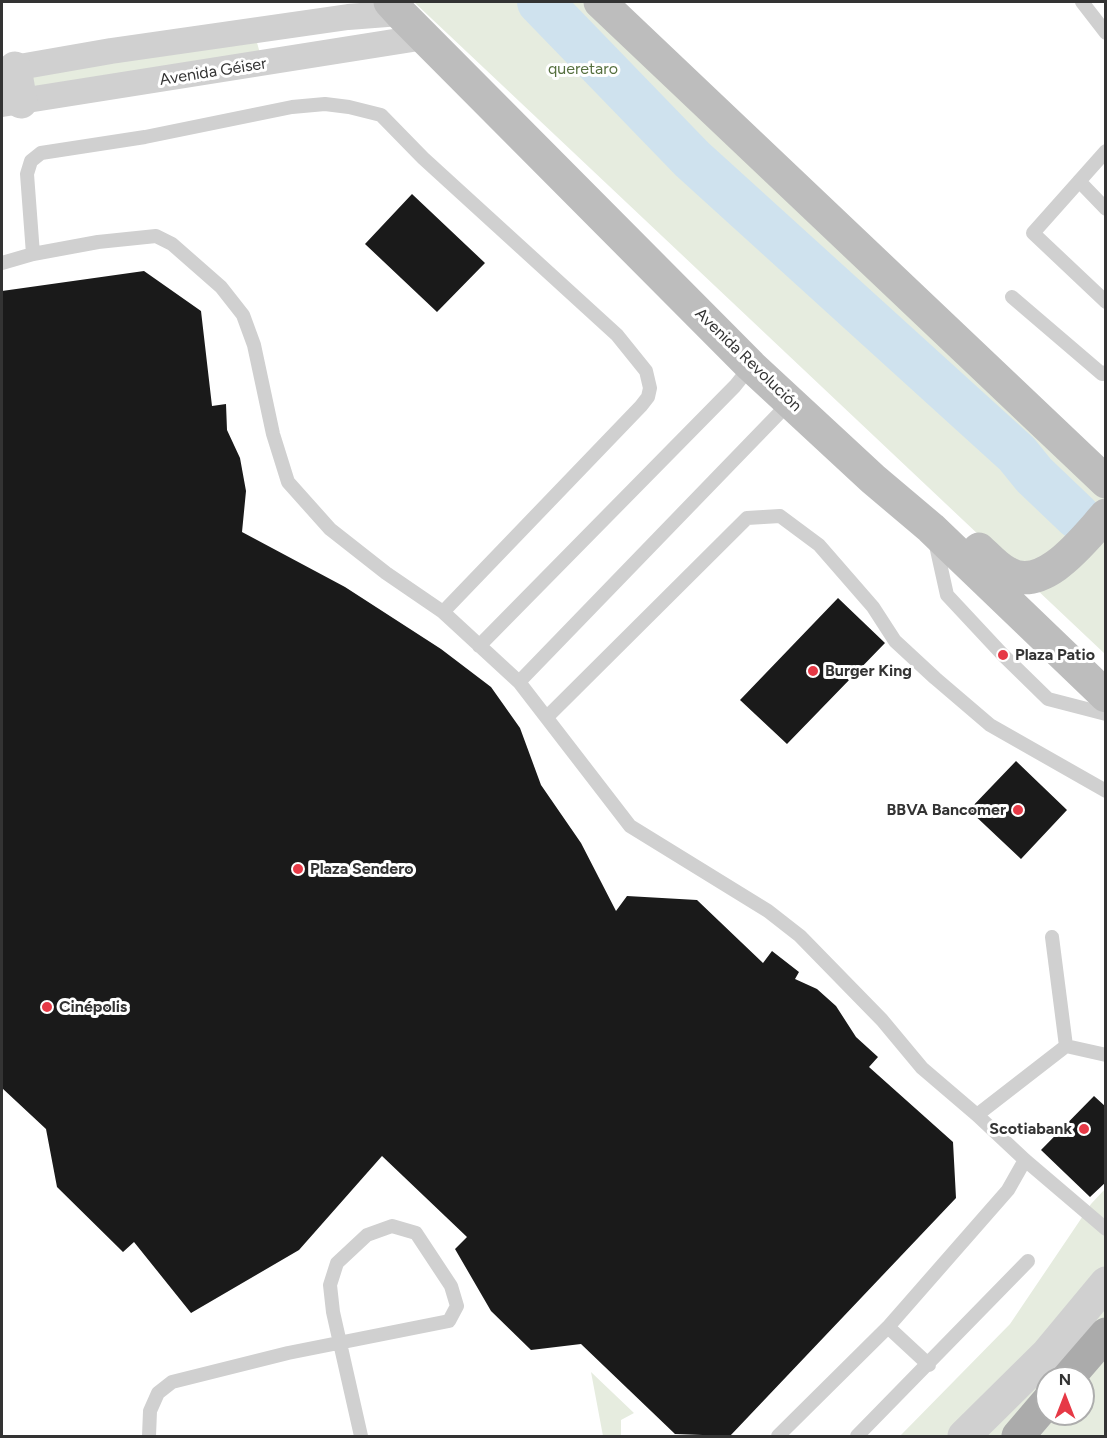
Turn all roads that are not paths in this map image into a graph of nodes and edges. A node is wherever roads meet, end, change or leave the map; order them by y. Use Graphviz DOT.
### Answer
graph roads {
  1 [pos="600,2"];
  2 [pos="1082,2"];
  3 [pos="395,7"];
  4 [pos="342,9"];
  5 [pos="1106,33"];
  6 [pos="425,37"];
  7 [pos="369,47"];
  8 [pos="8,69"];
  9 [pos="11,103"];
  10 [pos="1106,151"];
  11 [pos="1079,181"];
  12 [pos="1106,209"];
  13 [pos="33,254"];
  14 [pos="2,263"];
  15 [pos="1012,297"];
  16 [pos="1106,302"];
  17 [pos="751,366"];
  18 [pos="1106,372"];
  19 [pos="790,402"];
  20 [pos="873,479"];
  21 [pos="1106,482"];
  22 [pos="1106,515"];
  23 [pos="932,528"];
  24 [pos="443,612"];
  25 [pos="479,646"];
  26 [pos="519,682"];
  27 [pos="1106,696"];
  28 [pos="1106,714"];
  29 [pos="547,717"];
  30 [pos="1106,791"];
  31 [pos="1052,937"];
  32 [pos="1066,1046"];
  33 [pos="1106,1055"];
  34 [pos="977,1115"];
  35 [pos="1025,1160"];
  36 [pos="1106,1229"];
  37 [pos="1028,1261"];
  38 [pos="1106,1283"];
  39 [pos="888,1327"];
  40 [pos="1106,1334"];
  41 [pos="339,1344"];
  42 [pos="929,1365"];
  43 [pos="1078,1366"];
  44 [pos="1106,1370"];
  45 [pos="1095,1382"];
  46 [pos="1035,1416"];
  47 [pos="148,1437"];
  48 [pos="361,1437"];
  49 [pos="778,1437"];
  50 [pos="857,1437"];
  51 [pos="964,1437"];
  52 [pos="1018,1437"];
  1 -- 21 [label="main road"];
  2 -- 5 [label="lane"];
  3 -- 4 [label="street, Avenida Géiser"];
  3 -- 6 [label="main road, Avenida Revolución"];
  4 -- 7 [label="street"];
  4 -- 8 [label="street, Avenida Géiser"];
  6 -- 7 [label="street, Avenida Géiser"];
  6 -- 17 [label="main road, Avenida Revolución"];
  7 -- 9 [label="street, Avenida Géiser"];
  8 -- 9 [label="street"];
  10 -- 11 [label="lane"];
  11 -- 12 [label="lane"];
  11 -- 16 [label="lane"];
  13 -- 14 [label="lane"];
  13 -- 24 [label="lane"];
  13 -- 24 [label="lane"];
  15 -- 18 [label="lane"];
  17 -- 19 [label="main road, Avenida Revolución"];
  17 -- 25 [label="lane"];
  19 -- 20 [label="main road, Avenida Revolución"];
  19 -- 26 [label="lane"];
  20 -- 22 [label="main road"];
  20 -- 23 [label="main road, Avenida Revolución"];
  23 -- 27 [label="main road, Avenida Revolución"];
  23 -- 28 [label="lane"];
  24 -- 25 [label="lane"];
  25 -- 26 [label="lane"];
  26 -- 29 [label="lane"];
  29 -- 30 [label="lane"];
  29 -- 34 [label="lane"];
  31 -- 32 [label="lane"];
  32 -- 33 [label="lane"];
  32 -- 34 [label="lane"];
  34 -- 35 [label="lane"];
  35 -- 36 [label="lane"];
  35 -- 39 [label="lane"];
  37 -- 42 [label="lane"];
  38 -- 51 [label="street"];
  39 -- 42 [label="lane"];
  39 -- 49 [label="lane"];
  40 -- 43 [label="main road"];
  41 -- 41 [label="lane"];
  41 -- 47 [label="lane"];
  41 -- 48 [label="lane"];
  42 -- 50 [label="lane"];
  44 -- 45 [label="main road"];
  46 -- 52 [label="main road"];
}
